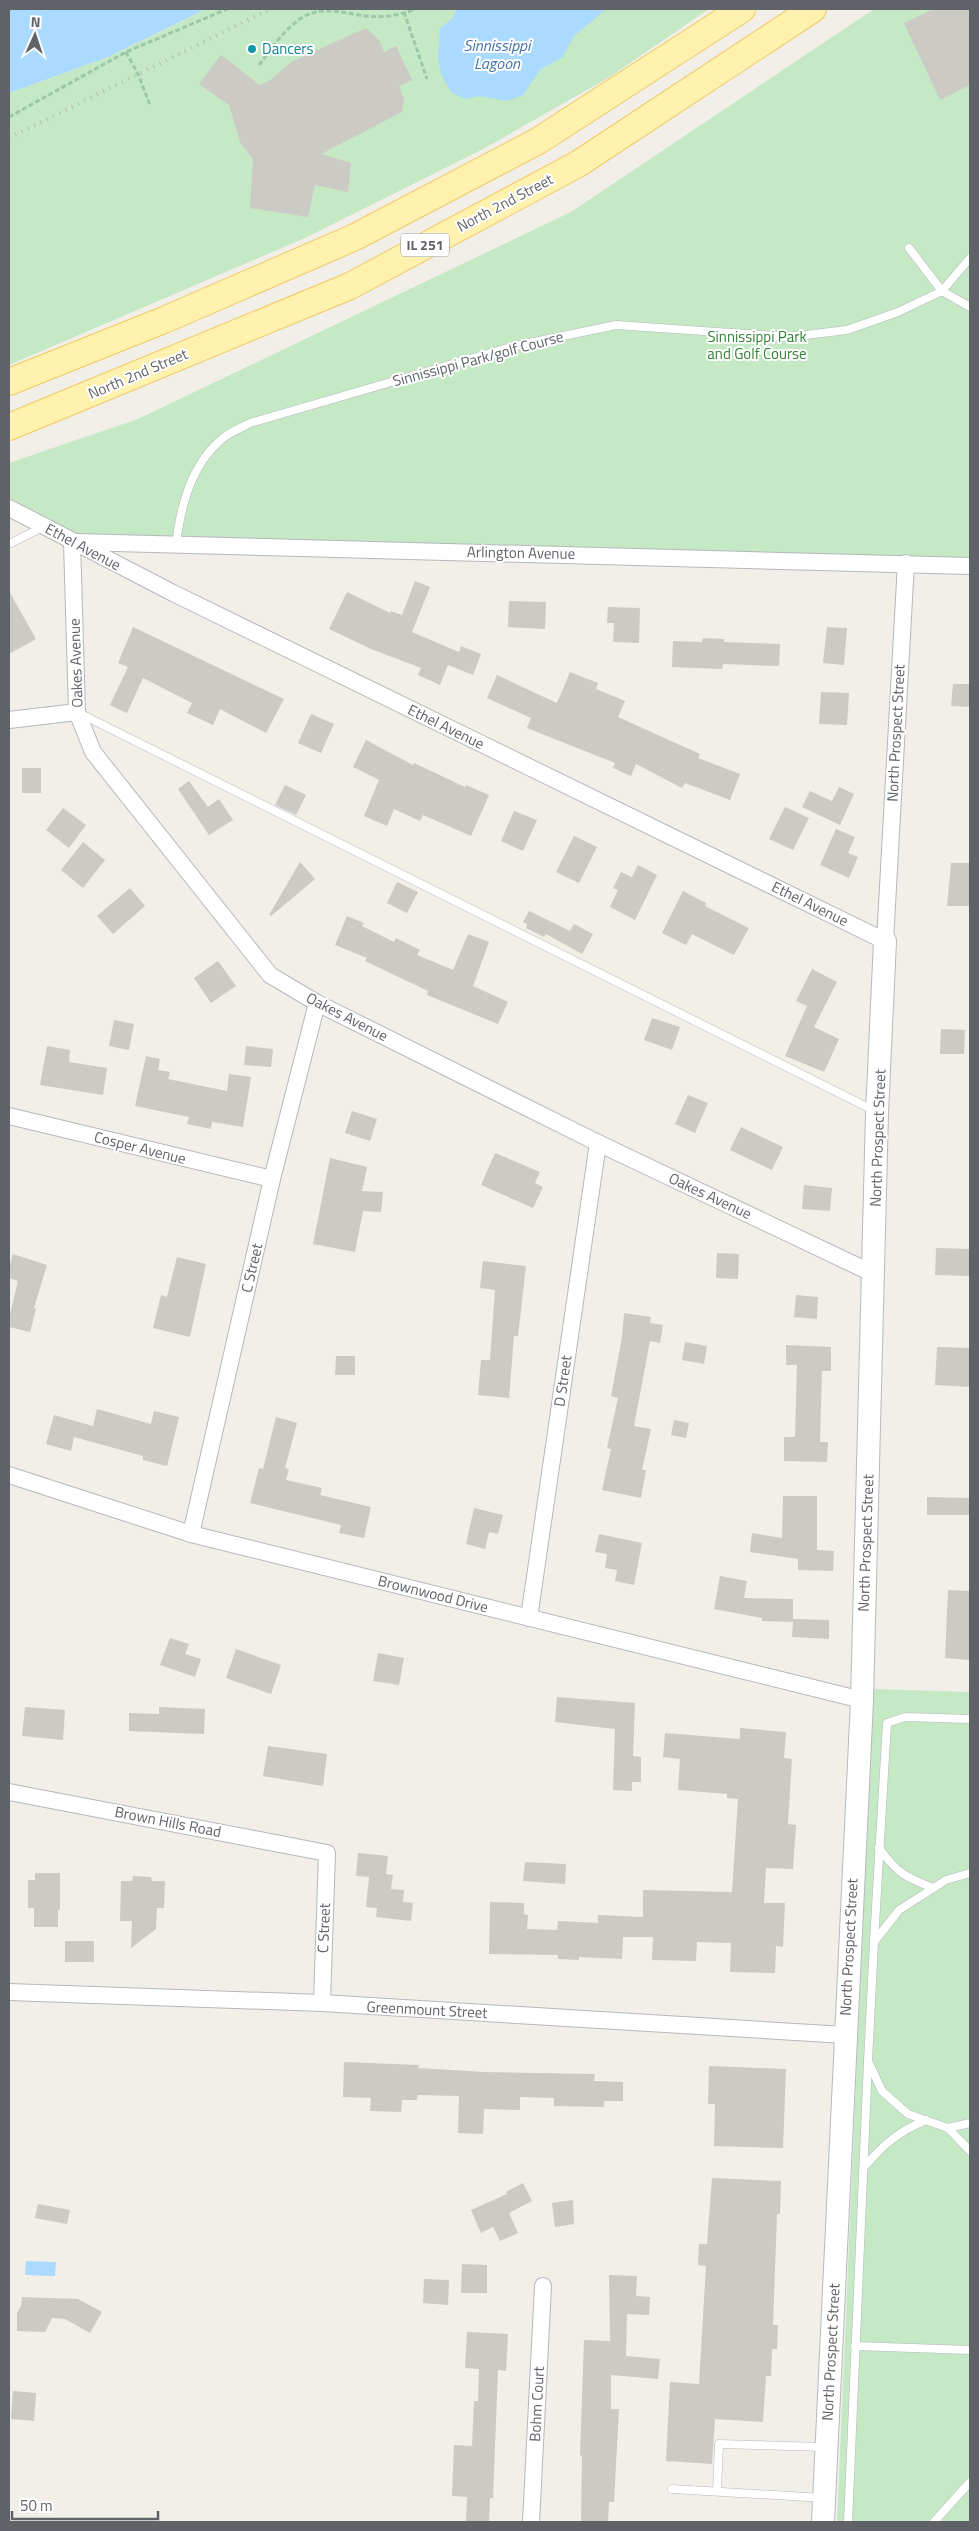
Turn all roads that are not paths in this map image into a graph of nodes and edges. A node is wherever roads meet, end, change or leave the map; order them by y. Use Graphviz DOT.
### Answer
graph roads {
  1 [pos="742,9"];
  2 [pos="813,9"];
  3 [pos="909,248"];
  4 [pos="970,258"];
  5 [pos="942,291"];
  6 [pos="970,308"];
  7 [pos="9,382"];
  8 [pos="9,427"];
  9 [pos="9,508"];
  10 [pos="44,527"];
  11 [pos="72,542"];
  12 [pos="9,544"];
  13 [pos="176,544"];
  14 [pos="906,563"];
  15 [pos="970,566"];
  16 [pos="77,712"];
  17 [pos="9,720"];
  18 [pos="886,941"];
  19 [pos="317,1003"];
  20 [pos="878,1112"];
  21 [pos="9,1116"];
  22 [pos="598,1143"];
  23 [pos="272,1180"];
  24 [pos="874,1274"];
  25 [pos="9,1475"];
  26 [pos="191,1534"];
  27 [pos="529,1618"];
  28 [pos="862,1700"];
  29 [pos="970,1719"];
  30 [pos="9,1792"];
  31 [pos="879,1848"];
  32 [pos="327,1852"];
  33 [pos="970,1874"];
  34 [pos="933,1888"];
  35 [pos="874,1942"];
  36 [pos="9,1992"];
  37 [pos="322,2004"];
  38 [pos="845,2035"];
  39 [pos="868,2061"];
  40 [pos="926,2120"];
  41 [pos="970,2123"];
  42 [pos="948,2128"];
  43 [pos="970,2151"];
  44 [pos="865,2166"];
  45 [pos="543,2286"];
  46 [pos="856,2346"];
  47 [pos="970,2350"];
  48 [pos="826,2447"];
  49 [pos="970,2482"];
  50 [pos="672,2489"];
  51 [pos="716,2491"];
  52 [pos="824,2498"];
  53 [pos="531,2522"];
  54 [pos="823,2522"];
  55 [pos="848,2522"];
  56 [pos="934,2522"];
  1 -- 7 [label="main road, IL 251"];
  2 -- 8 [label="main road, North 2nd Street / IL 251"];
  3 -- 5 [label="lane"];
  4 -- 5 [label="lane, Sinnissippi Park/golf Course"];
  5 -- 6 [label="lane"];
  5 -- 13 [label="lane, Sinnissippi Park/golf Course"];
  9 -- 10 [label="street, Ethel Avenue"];
  10 -- 11 [label="street, Ethel Avenue"];
  10 -- 12 [label="lane"];
  11 -- 13 [label="street, Arlington Avenue"];
  11 -- 16 [label="street, Oakes Avenue"];
  11 -- 18 [label="street, Ethel Avenue"];
  13 -- 14 [label="street, Arlington Avenue"];
  14 -- 15 [label="street, Arlington Avenue"];
  14 -- 18 [label="street, North Prospect Street"];
  16 -- 17 [label="street"];
  16 -- 19 [label="street, Oakes Avenue"];
  16 -- 20 [label="lane"];
  18 -- 20 [label="street, North Prospect Street"];
  19 -- 22 [label="street, Oakes Avenue"];
  19 -- 23 [label="street, C Street"];
  20 -- 24 [label="street, North Prospect Street"];
  21 -- 23 [label="street, Cosper Avenue"];
  22 -- 24 [label="street, Oakes Avenue"];
  22 -- 27 [label="street, D Street"];
  23 -- 26 [label="street, C Street"];
  24 -- 28 [label="street, North Prospect Street"];
  25 -- 26 [label="street, Brownwood Drive"];
  26 -- 27 [label="street, Brownwood Drive"];
  27 -- 28 [label="street, Brownwood Drive"];
  28 -- 38 [label="street, North Prospect Street"];
  29 -- 31 [label="lane"];
  30 -- 32 [label="street, Brown Hills Road"];
  31 -- 34 [label="lane"];
  31 -- 35 [label="lane"];
  32 -- 37 [label="street, C Street"];
  33 -- 34 [label="lane"];
  34 -- 35 [label="lane"];
  35 -- 39 [label="lane"];
  36 -- 37 [label="street, Greenmount Street"];
  37 -- 38 [label="street, Greenmount Street"];
  38 -- 48 [label="street, North Prospect Street"];
  39 -- 40 [label="lane"];
  39 -- 44 [label="lane"];
  40 -- 42 [label="lane"];
  40 -- 44 [label="lane"];
  41 -- 42 [label="lane"];
  42 -- 43 [label="lane"];
  44 -- 46 [label="lane"];
  45 -- 53 [label="street, Bohm Court"];
  46 -- 47 [label="lane"];
  46 -- 55 [label="lane"];
  48 -- 51 [label="lane"];
  48 -- 52 [label="street, North Prospect Street"];
  49 -- 56 [label="lane"];
  50 -- 51 [label="lane"];
  51 -- 52 [label="lane"];
  52 -- 54 [label="street, North Prospect Street"];
}
